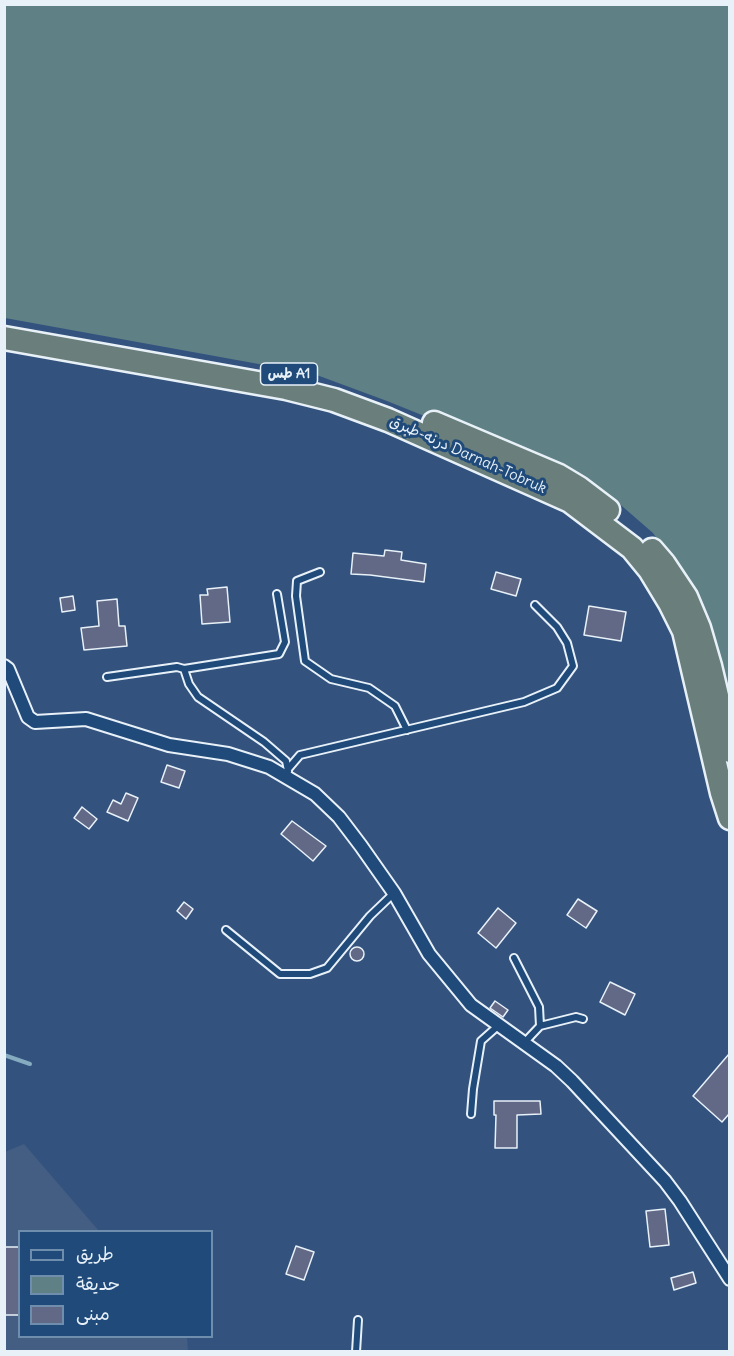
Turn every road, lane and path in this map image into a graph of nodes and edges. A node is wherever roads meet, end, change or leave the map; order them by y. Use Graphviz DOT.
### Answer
graph roads {
  1 [pos="4,322"];
  2 [pos="4,338"];
  3 [pos="320,572"];
  4 [pos="277,594"];
  5 [pos="535,605"];
  6 [pos="4,666"];
  7 [pos="184,669"];
  8 [pos="106,677"];
  9 [pos="407,730"];
  10 [pos="729,751"];
  11 [pos="289,774"];
  12 [pos="729,818"];
  13 [pos="394,893"];
  14 [pos="226,930"];
  15 [pos="514,958"];
  16 [pos="583,1019"];
  17 [pos="499,1024"];
  18 [pos="540,1026"];
  19 [pos="524,1043"];
  20 [pos="471,1114"];
  21 [pos="729,1278"];
  22 [pos="358,1320"];
  23 [pos="356,1352"];
  1 -- 10 [label="highway, درنه-طبرق Darnah-Tobruk / طس A1"];
  2 -- 12 [label="highway, درنه-طبرق Darnah-Tobruk / طس A1"];
  3 -- 9 [label="lane"];
  4 -- 7 [label="lane"];
  5 -- 9 [label="lane"];
  6 -- 11 [label="street"];
  7 -- 8 [label="lane"];
  7 -- 11 [label="lane"];
  9 -- 11 [label="lane"];
  11 -- 13 [label="street"];
  13 -- 14 [label="lane"];
  13 -- 17 [label="street"];
  15 -- 18 [label="lane"];
  16 -- 18 [label="lane"];
  17 -- 19 [label="street"];
  17 -- 20 [label="lane"];
  18 -- 19 [label="lane"];
  19 -- 21 [label="street"];
  22 -- 23 [label="lane"];
}
